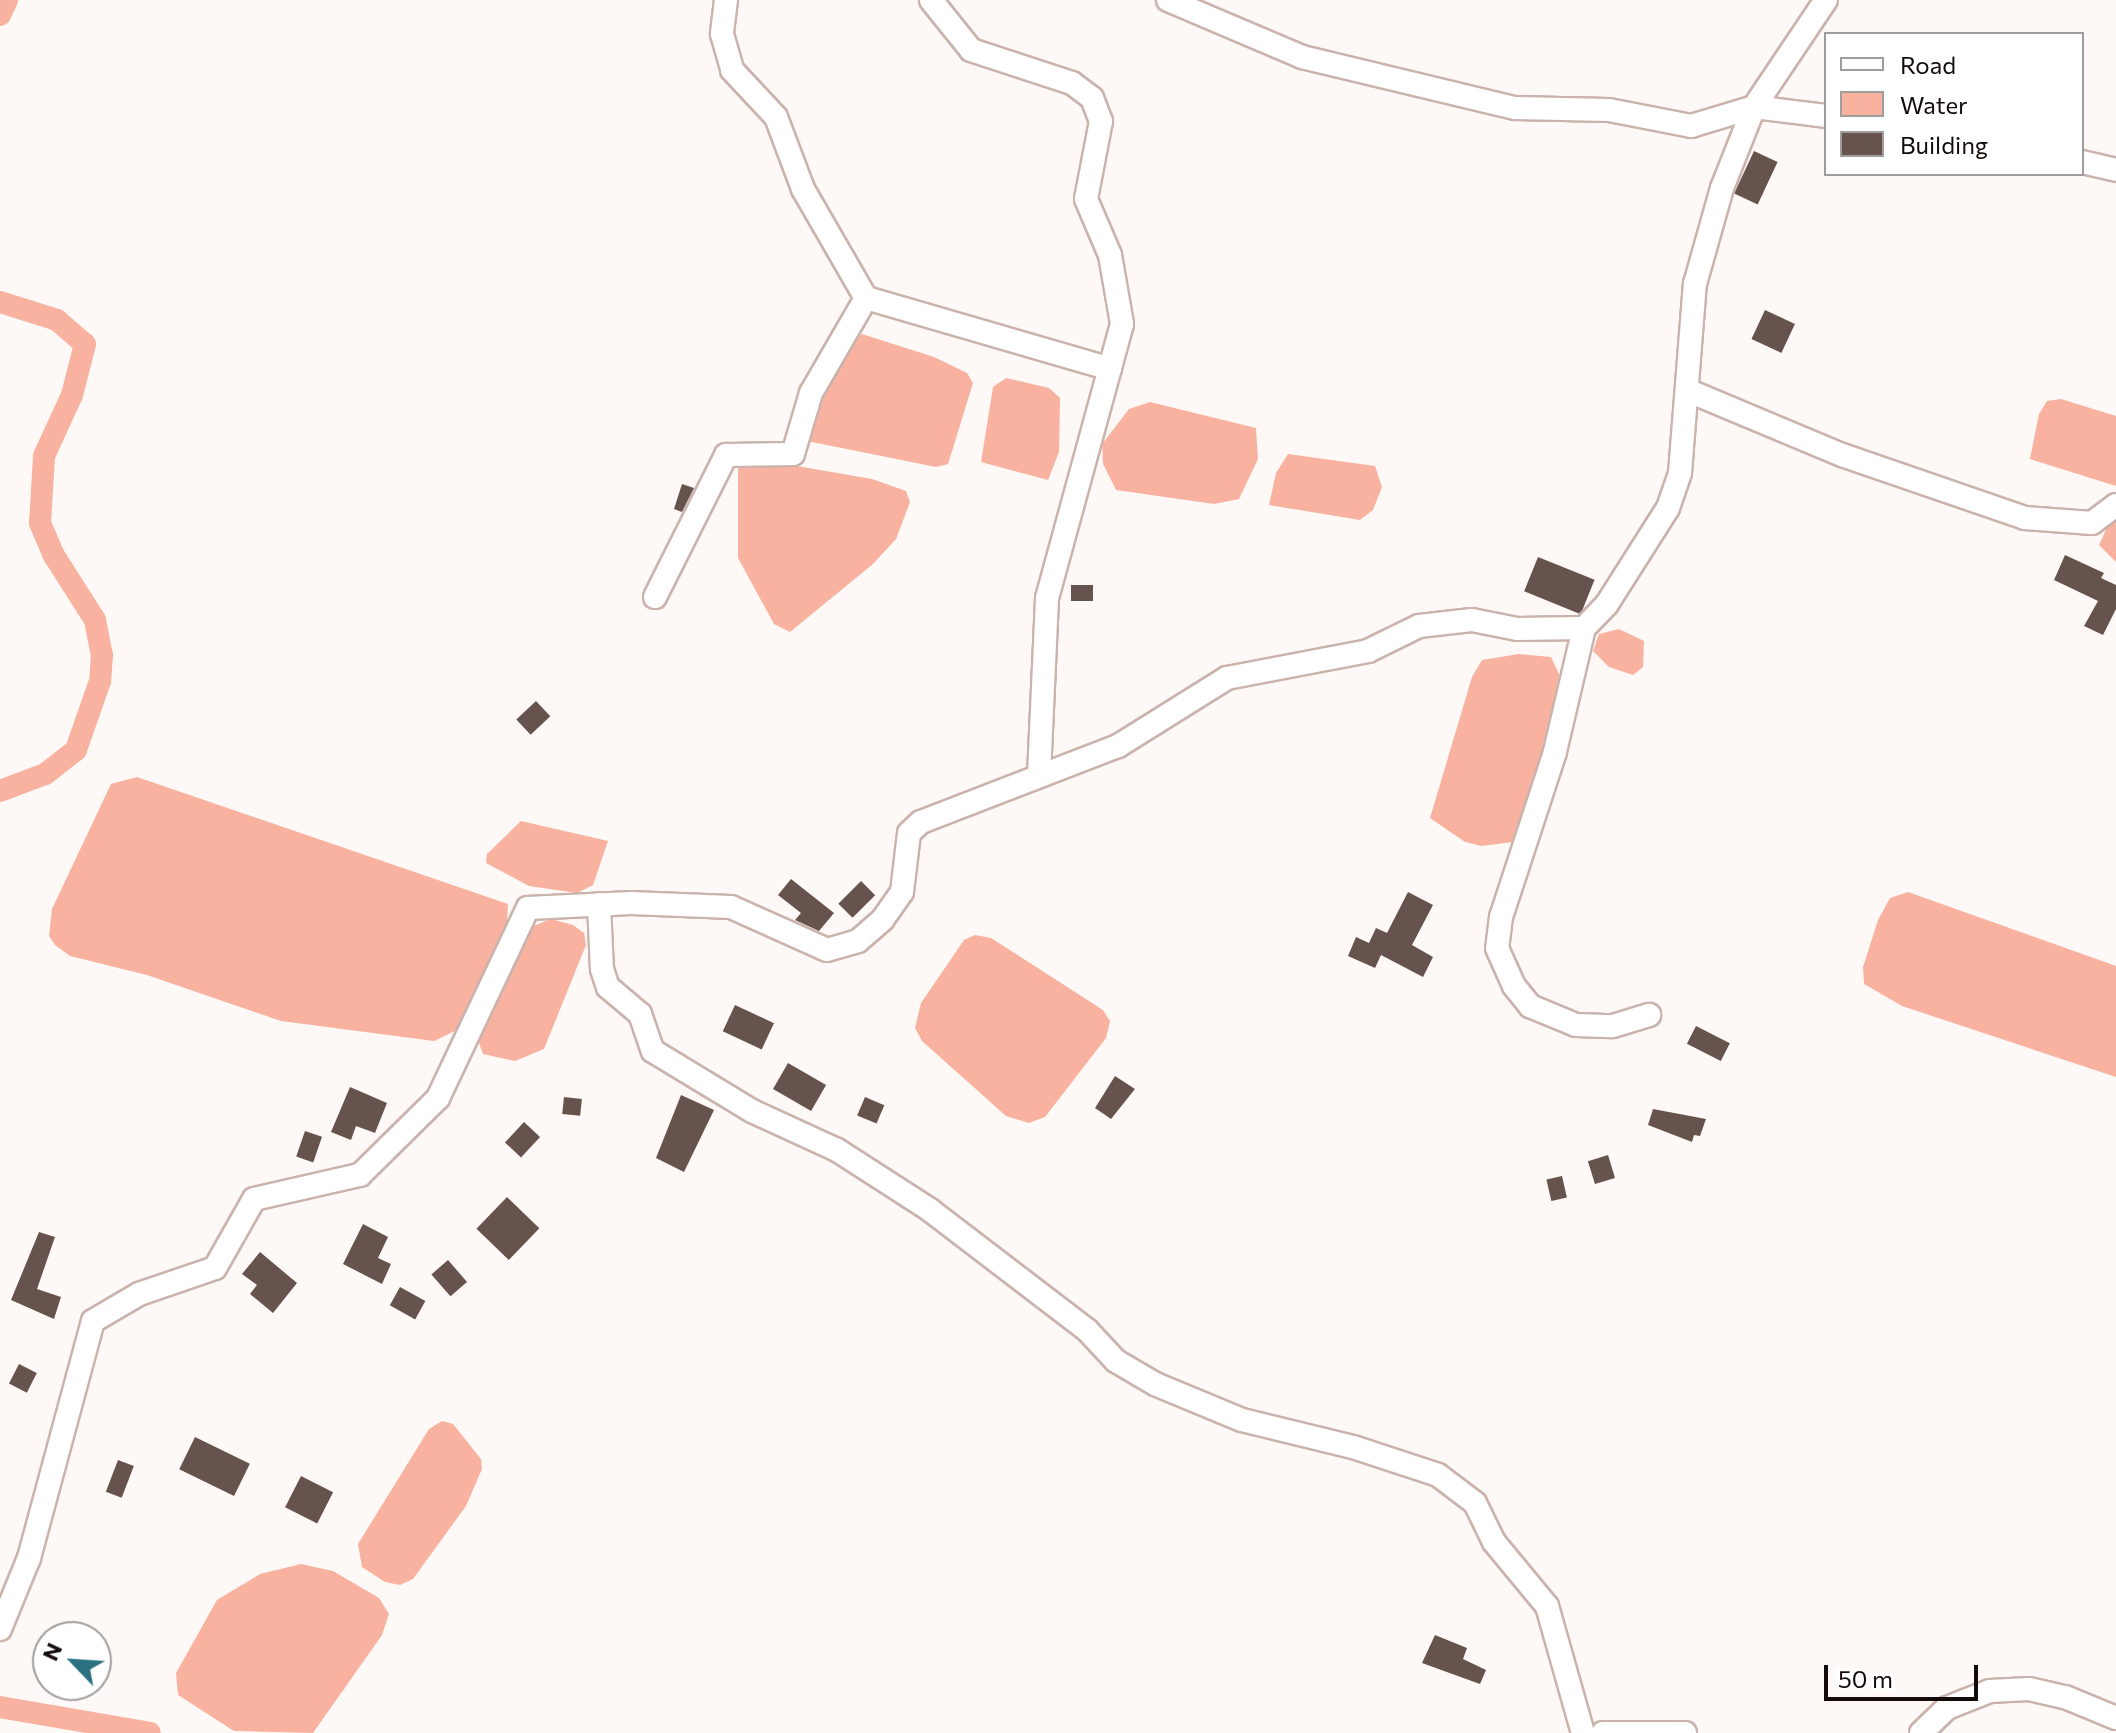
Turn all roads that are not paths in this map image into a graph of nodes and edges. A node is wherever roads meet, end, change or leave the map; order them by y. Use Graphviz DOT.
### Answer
graph roads {
  1 [pos="726,0"];
  2 [pos="931,0"];
  3 [pos="1168,0"];
  4 [pos="1826,0"];
  5 [pos="1754,107"];
  6 [pos="1824,116"];
  7 [pos="2084,162"];
  8 [pos="2116,170"];
  9 [pos="866,298"];
  10 [pos="1110,369"];
  11 [pos="1689,391"];
  12 [pos="2116,505"];
  13 [pos="655,597"];
  14 [pos="1584,628"];
  15 [pos="1039,774"];
  16 [pos="599,904"];
  17 [pos="1649,1015"];
  18 [pos="0,1629"];
  19 [pos="2116,1718"];
  20 [pos="1583,1733"];
  21 [pos="1603,1733"];
  22 [pos="1685,1733"];
  23 [pos="1921,1733"];
  1 -- 9 [label="street"];
  2 -- 10 [label="street"];
  3 -- 5 [label="street"];
  4 -- 5 [label="street"];
  5 -- 6 [label="street"];
  5 -- 11 [label="street"];
  7 -- 8 [label="street"];
  9 -- 10 [label="street"];
  9 -- 13 [label="street"];
  10 -- 15 [label="street"];
  11 -- 12 [label="street"];
  11 -- 14 [label="street"];
  14 -- 15 [label="street"];
  14 -- 17 [label="street"];
  15 -- 16 [label="street"];
  16 -- 18 [label="street"];
  16 -- 20 [label="street"];
  19 -- 23 [label="street"];
  21 -- 22 [label="street"];
}
